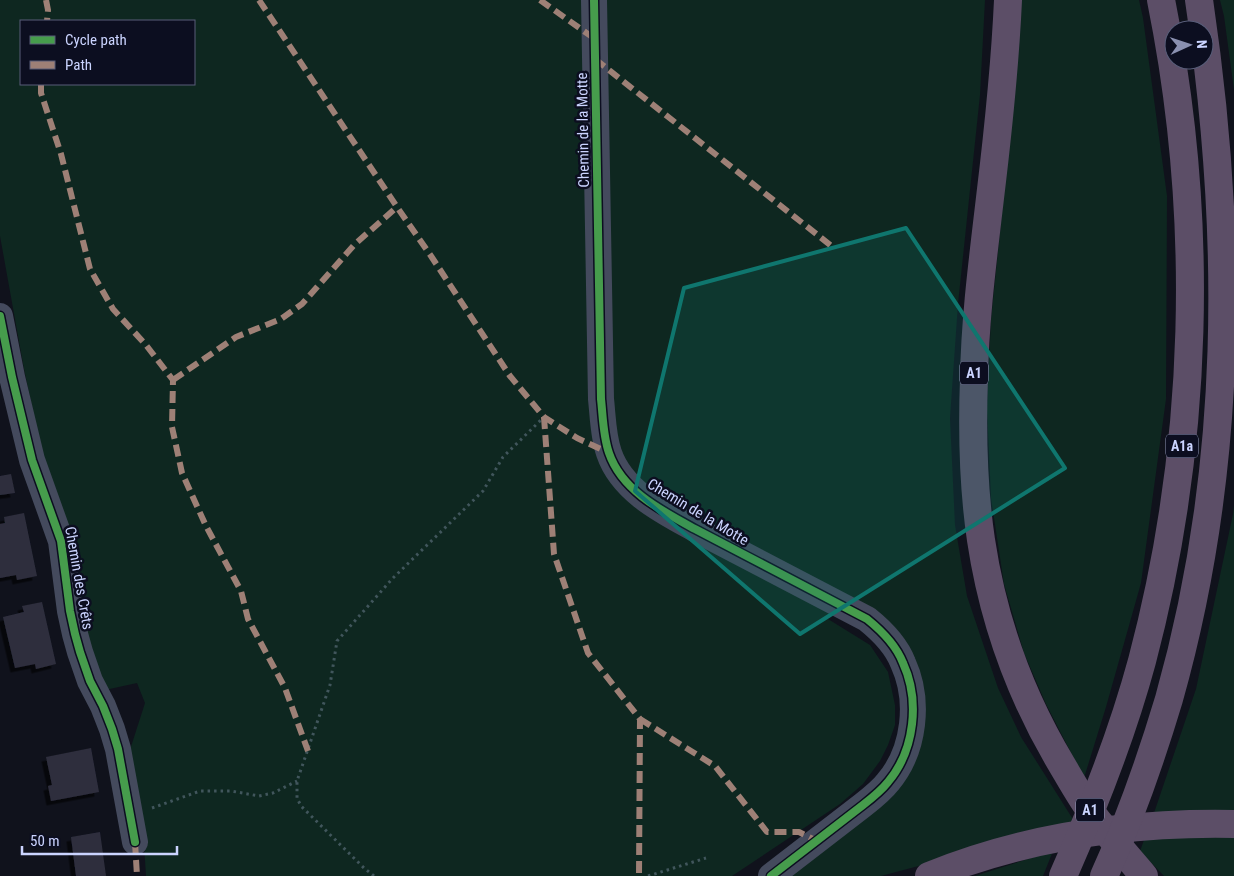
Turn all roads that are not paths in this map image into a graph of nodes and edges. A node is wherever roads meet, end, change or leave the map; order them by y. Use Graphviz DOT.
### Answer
graph roads {
  1 [pos="594,0"];
  2 [pos="1008,0"];
  3 [pos="1161,0"];
  4 [pos="1199,0"];
  5 [pos="0,316"];
  6 [pos="1234,824"];
  7 [pos="135,842"];
  8 [pos="938,872"];
  9 [pos="771,876"];
  10 [pos="1063,876"];
  11 [pos="1104,876"];
  12 [pos="1144,876"];
  1 -- 9 [label="street, Chemin de la Motte"];
  2 -- 12 [label="highway, A1"];
  3 -- 10 [label="highway, A1a"];
  4 -- 11 [label="highway, A1a"];
  5 -- 7 [label="street, Chemin des Crêts"];
  6 -- 8 [label="highway"];
}
